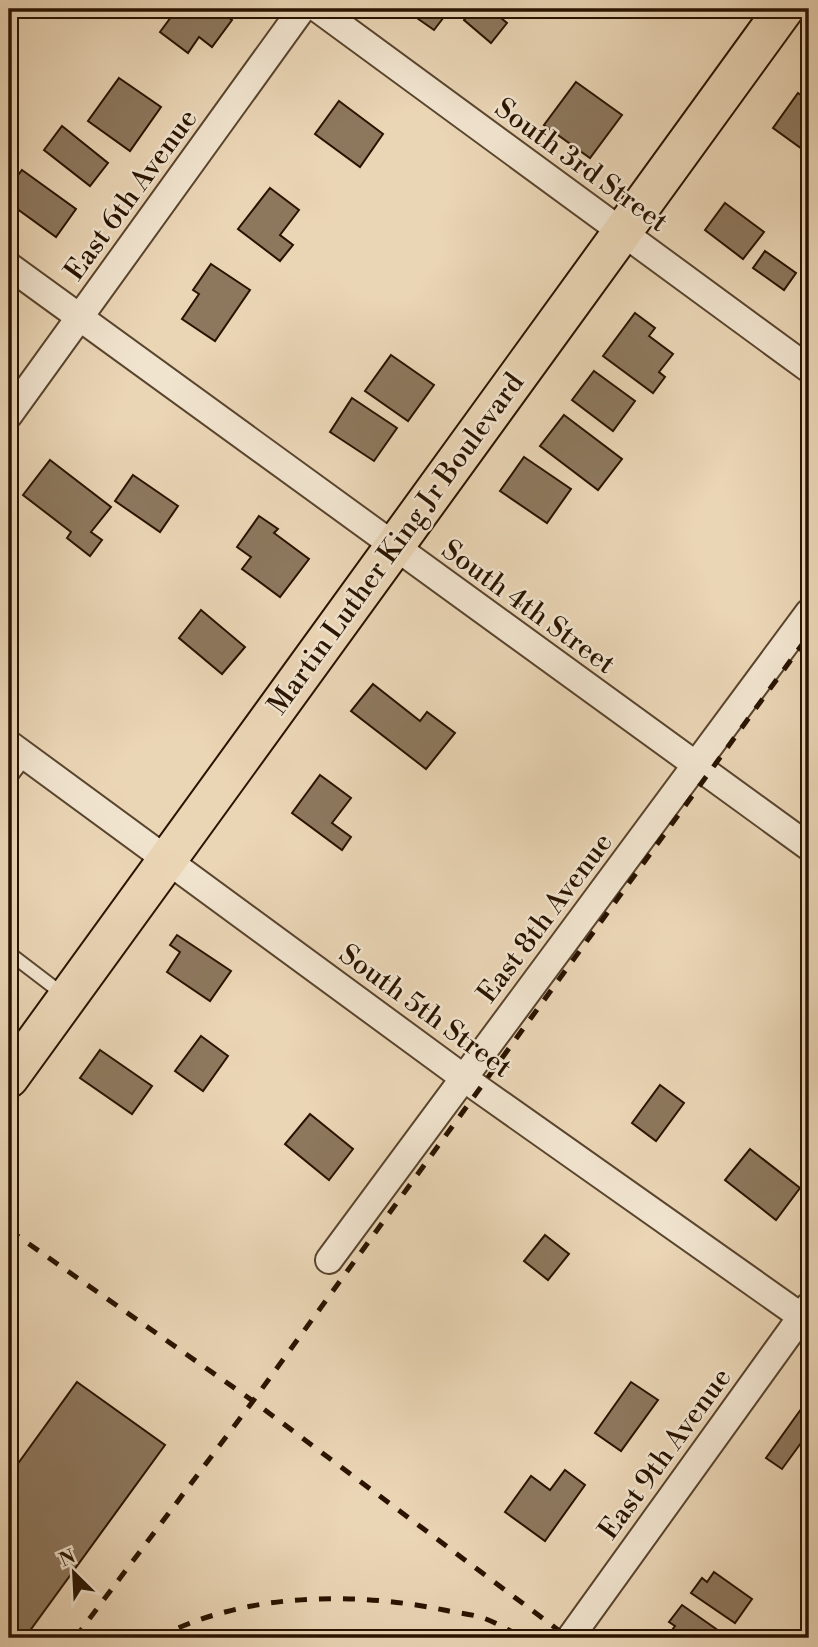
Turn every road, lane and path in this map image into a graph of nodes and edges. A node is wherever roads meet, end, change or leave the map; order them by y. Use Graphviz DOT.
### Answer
graph roads {
  1 [pos="302,9"];
  2 [pos="318,9"];
  3 [pos="784,9"];
  4 [pos="621,232"];
  5 [pos="9,266"];
  6 [pos="79,318"];
  7 [pos="809,369"];
  8 [pos="9,415"];
  9 [pos="393,545"];
  10 [pos="809,612"];
  11 [pos="17,751"];
  12 [pos="695,766"];
  13 [pos="9,779"];
  14 [pos="809,847"];
  15 [pos="166,860"];
  16 [pos="9,953"];
  17 [pos="67,997"];
  18 [pos="465,1077"];
  19 [pos="9,1078"];
  20 [pos="329,1260"];
  21 [pos="807,1315"];
  22 [pos="570,1638"];
  1 -- 6 [label="street, East 6th Avenue"];
  2 -- 4 [label="street, South 3rd Street"];
  3 -- 4 [label="main road, Martin Luther King Jr Boulevard"];
  4 -- 7 [label="street, South 3rd Street"];
  4 -- 9 [label="main road, Martin Luther King Jr Boulevard"];
  5 -- 6 [label="street, South 4th Street"];
  6 -- 8 [label="street, East 6th Avenue"];
  6 -- 9 [label="street, South 4th Street"];
  9 -- 12 [label="street, South 4th Street"];
  9 -- 15 [label="main road, Martin Luther King Jr Boulevard"];
  10 -- 12 [label="street, East 8th Avenue"];
  11 -- 13 [label="lane"];
  11 -- 15 [label="street, South 5th Street"];
  12 -- 14 [label="street, South 4th Street"];
  12 -- 18 [label="street, East 8th Avenue"];
  15 -- 17 [label="main road, Martin Luther King Jr Boulevard"];
  15 -- 18 [label="street, South 5th Street"];
  16 -- 17 [label="lane"];
  17 -- 19 [label="main road, Martin Luther King Jr Boulevard"];
  18 -- 20 [label="street, East 8th Avenue"];
  18 -- 21 [label="street, South 5th Street"];
  21 -- 22 [label="street, East 9th Avenue"];
}
